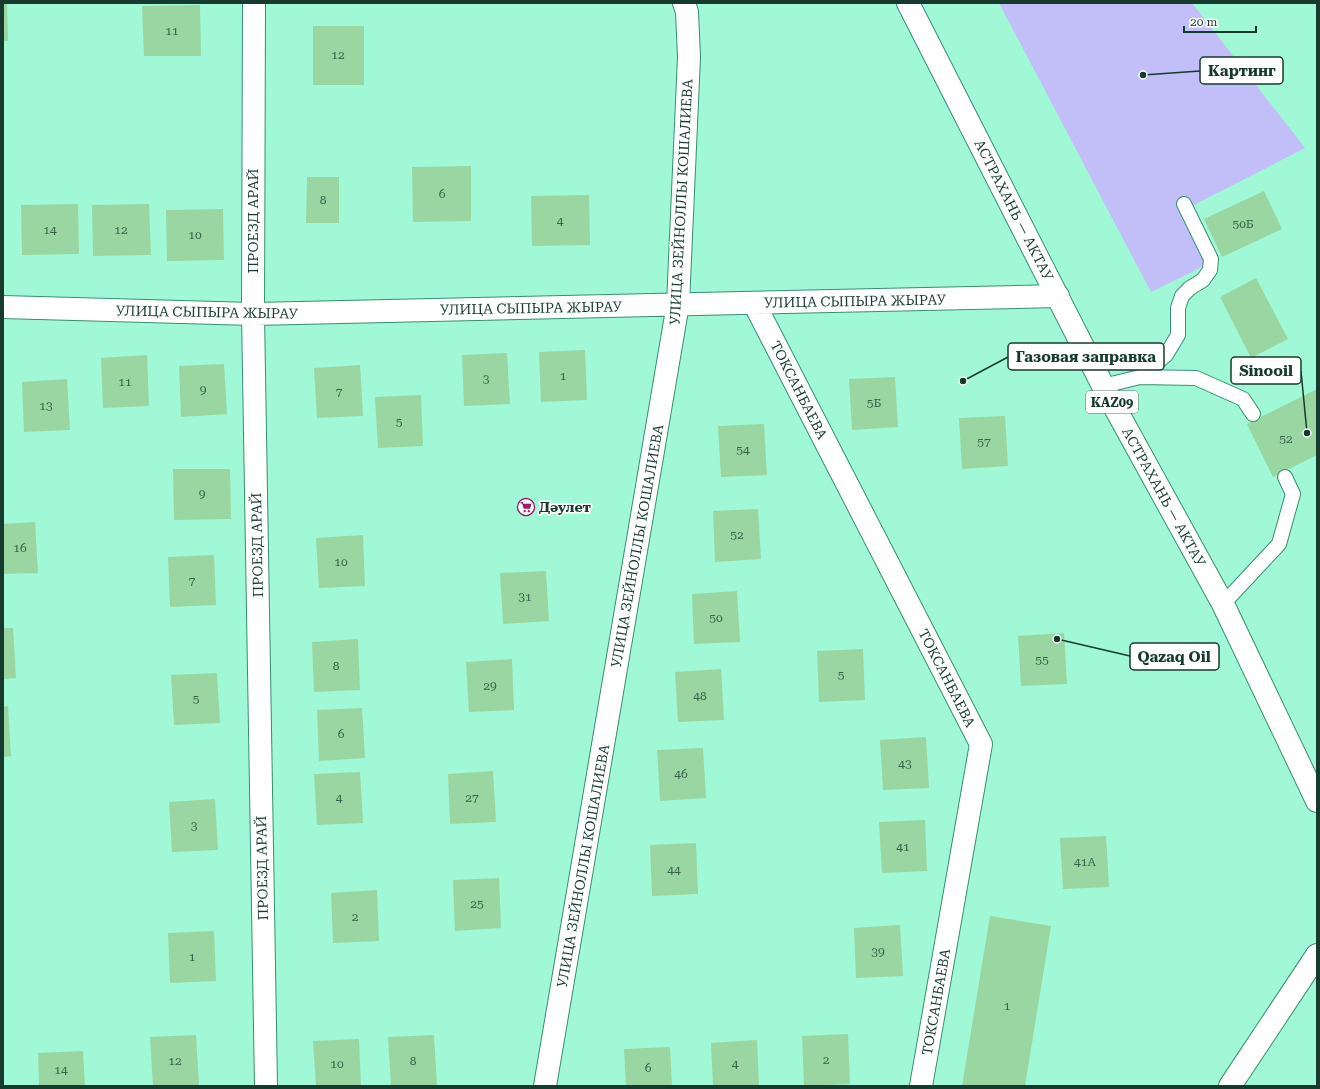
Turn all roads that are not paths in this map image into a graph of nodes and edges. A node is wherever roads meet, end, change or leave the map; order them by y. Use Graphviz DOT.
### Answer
graph roads {
  1 [pos="254,3"];
  2 [pos="684,3"];
  3 [pos="908,3"];
  4 [pos="1184,204"];
  5 [pos="1058,296"];
  6 [pos="754,303"];
  7 [pos="678,304"];
  8 [pos="3,307"];
  9 [pos="253,314"];
  10 [pos="1140,377"];
  11 [pos="1103,386"];
  12 [pos="1253,414"];
  13 [pos="1285,477"];
  14 [pos="1222,604"];
  15 [pos="1317,800"];
  16 [pos="1317,955"];
  17 [pos="266,1086"];
  18 [pos="545,1086"];
  19 [pos="921,1086"];
  20 [pos="1230,1086"];
  1 -- 9 [label="main road, ПРОЕЗД АРАЙ"];
  2 -- 7 [label="main road, УЛИЦА ЗЕЙНОЛЛЫ КОШАЛИЕВА"];
  3 -- 5 [label="main road, АСТРАХАНЬ — АКТАУ / KAZ09"];
  4 -- 10 [label="lane"];
  5 -- 6 [label="main road, УЛИЦА СЫПЫРА ЖЫРАУ"];
  5 -- 11 [label="main road, АСТРАХАНЬ — АКТАУ / KAZ09"];
  6 -- 7 [label="main road, УЛИЦА СЫПЫРА ЖЫРАУ"];
  6 -- 19 [label="main road, ТОКСАНБАЕВА"];
  7 -- 9 [label="main road, УЛИЦА СЫПЫРА ЖЫРАУ"];
  7 -- 18 [label="main road, УЛИЦА ЗЕЙНОЛЛЫ КОШАЛИЕВА"];
  8 -- 9 [label="main road, УЛИЦА СЫПЫРА ЖЫРАУ"];
  9 -- 17 [label="main road, ПРОЕЗД АРАЙ"];
  10 -- 11 [label="lane"];
  10 -- 12 [label="lane"];
  11 -- 14 [label="main road, АСТРАХАНЬ — АКТАУ / KAZ09"];
  13 -- 14 [label="lane"];
  14 -- 15 [label="main road, АСТРАХАНЬ — АКТАУ / KAZ09"];
  16 -- 20 [label="main road"];
}
